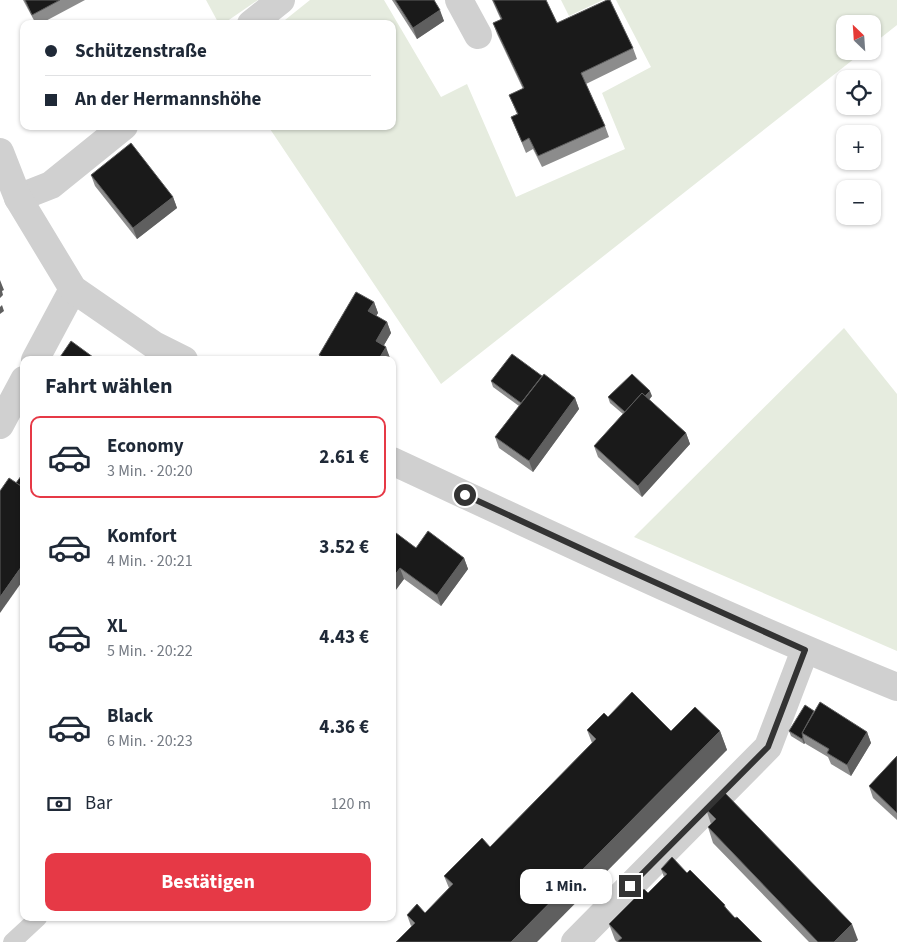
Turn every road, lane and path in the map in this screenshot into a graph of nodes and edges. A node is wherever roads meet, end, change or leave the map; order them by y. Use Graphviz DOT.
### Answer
graph roads {
  1 [pos="281,0"];
  2 [pos="459,0"];
  3 [pos="256,20"];
  4 [pos="478,35"];
  5 [pos="119,130"];
  6 [pos="0,152"];
  7 [pos="18,198"];
  8 [pos="73,289"];
  9 [pos="37,356"];
  10 [pos="176,356"];
  11 [pos="20,388"];
  12 [pos="0,425"];
  13 [pos="396,463"];
  14 [pos="805,650"];
  15 [pos="897,687"];
  16 [pos="35,921"];
  17 [pos="12,942"];
  18 [pos="575,942"];
  1 -- 3 [label="street"];
  2 -- 4 [label="street"];
  5 -- 7 [label="street"];
  6 -- 7 [label="street"];
  7 -- 8 [label="street"];
  8 -- 9 [label="street"];
  8 -- 10 [label="street"];
  11 -- 12 [label="street"];
  13 -- 14 [label="street"];
  14 -- 15 [label="street"];
  14 -- 18 [label="street"];
  16 -- 17 [label="lane"];
}
